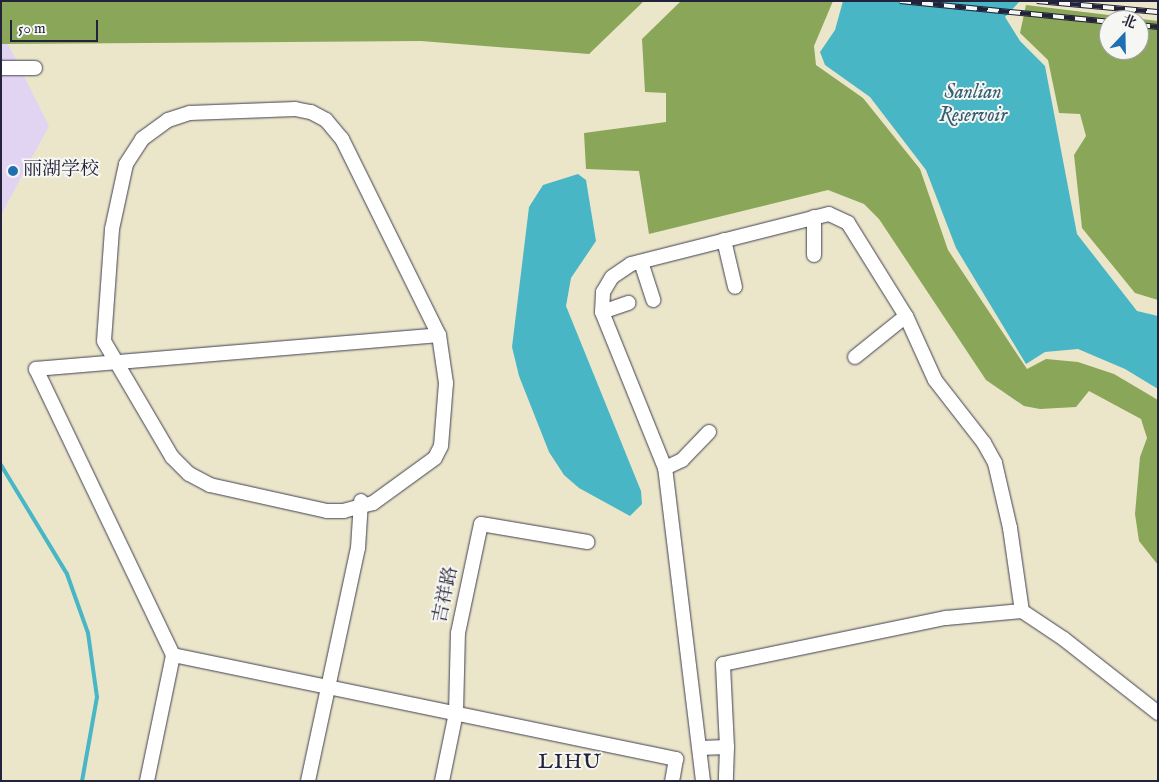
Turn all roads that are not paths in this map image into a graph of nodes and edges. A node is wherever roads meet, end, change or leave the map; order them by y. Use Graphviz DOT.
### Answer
graph roads {
  1 [pos="1,68"];
  2 [pos="35,68"];
  3 [pos="814,217"];
  4 [pos="724,240"];
  5 [pos="814,255"];
  6 [pos="641,262"];
  7 [pos="735,287"];
  8 [pos="653,300"];
  9 [pos="628,303"];
  10 [pos="602,312"];
  11 [pos="906,316"];
  12 [pos="439,335"];
  13 [pos="855,357"];
  14 [pos="117,364"];
  15 [pos="709,432"];
  16 [pos="665,468"];
  17 [pos="361,504"];
  18 [pos="587,542"];
  19 [pos="1022,611"];
  20 [pos="173,654"];
  21 [pos="328,687"];
  22 [pos="456,713"];
  23 [pos="1158,713"];
  24 [pos="727,747"];
  25 [pos="700,748"];
  26 [pos="147,781"];
  27 [pos="308,781"];
  28 [pos="442,781"];
  29 [pos="672,781"];
  30 [pos="703,781"];
  31 [pos="726,781"];
  1 -- 2 [label="street"];
  3 -- 4 [label="street"];
  3 -- 5 [label="street"];
  3 -- 11 [label="street"];
  4 -- 6 [label="street"];
  4 -- 7 [label="street"];
  6 -- 8 [label="street"];
  6 -- 10 [label="street"];
  9 -- 10 [label="street"];
  10 -- 16 [label="street"];
  11 -- 13 [label="street"];
  11 -- 19 [label="street"];
  12 -- 14 [label="street"];
  12 -- 14 [label="street"];
  12 -- 17 [label="street"];
  14 -- 17 [label="street"];
  14 -- 20 [label="street"];
  15 -- 16 [label="street"];
  16 -- 25 [label="street"];
  17 -- 21 [label="street"];
  18 -- 22 [label="street, 吉祥路"];
  19 -- 23 [label="street"];
  19 -- 24 [label="street"];
  20 -- 21 [label="street"];
  20 -- 26 [label="street"];
  21 -- 22 [label="street"];
  21 -- 27 [label="street"];
  22 -- 28 [label="street, 吉祥路"];
  22 -- 29 [label="street"];
  24 -- 25 [label="street"];
  24 -- 31 [label="street"];
  25 -- 30 [label="street"];
}
